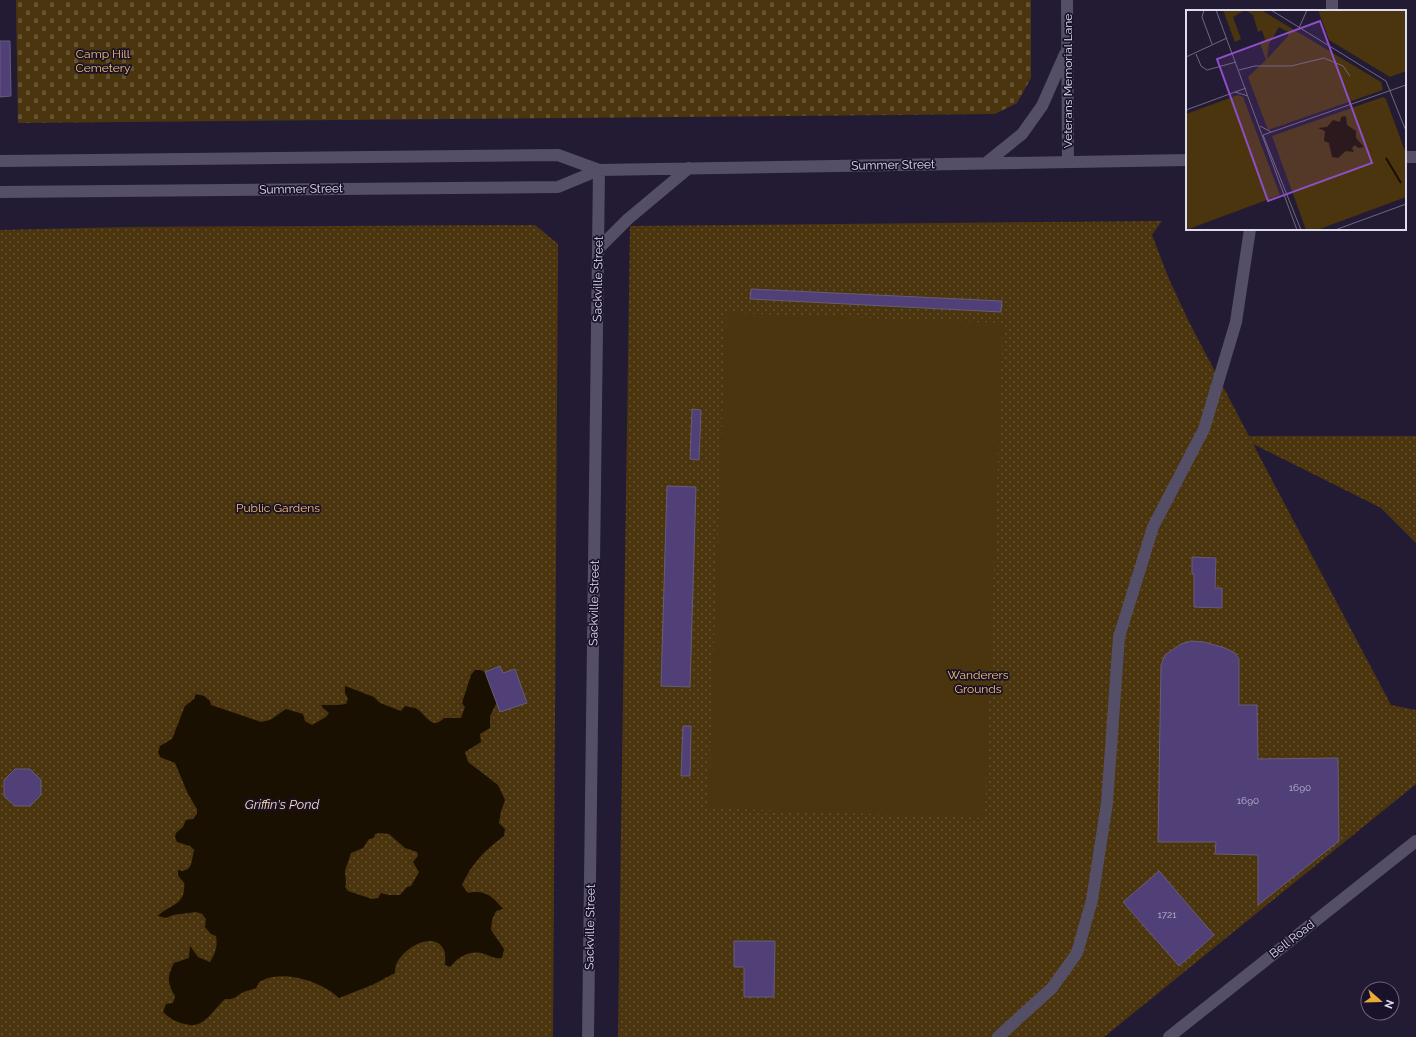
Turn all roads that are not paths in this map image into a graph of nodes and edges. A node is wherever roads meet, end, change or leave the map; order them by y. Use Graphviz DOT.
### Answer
graph roads {
  1 [pos="1067,0"];
  2 [pos="1067,50"];
  3 [pos="1186,160"];
  4 [pos="0,161"];
  5 [pos="1068,162"];
  6 [pos="986,164"];
  7 [pos="689,168"];
  8 [pos="599,170"];
  9 [pos="0,192"];
  10 [pos="1250,230"];
  11 [pos="598,249"];
  12 [pos="1416,841"];
  13 [pos="588,1037"];
  14 [pos="998,1037"];
  15 [pos="1169,1037"];
  1 -- 2 [label="street, Veterans Memorial Lane"];
  2 -- 5 [label="street, Veterans Memorial Lane"];
  2 -- 6 [label="street"];
  3 -- 5 [label="street, Summer Street"];
  4 -- 8 [label="street, Summer Street"];
  5 -- 6 [label="street, Summer Street"];
  6 -- 7 [label="street, Summer Street"];
  7 -- 8 [label="street, Summer Street"];
  7 -- 11 [label="street"];
  8 -- 9 [label="street, Summer Street"];
  8 -- 11 [label="street, Sackville Street"];
  10 -- 14 [label="street"];
  11 -- 13 [label="street, Sackville Street"];
  12 -- 15 [label="street, Bell Road"];
}
